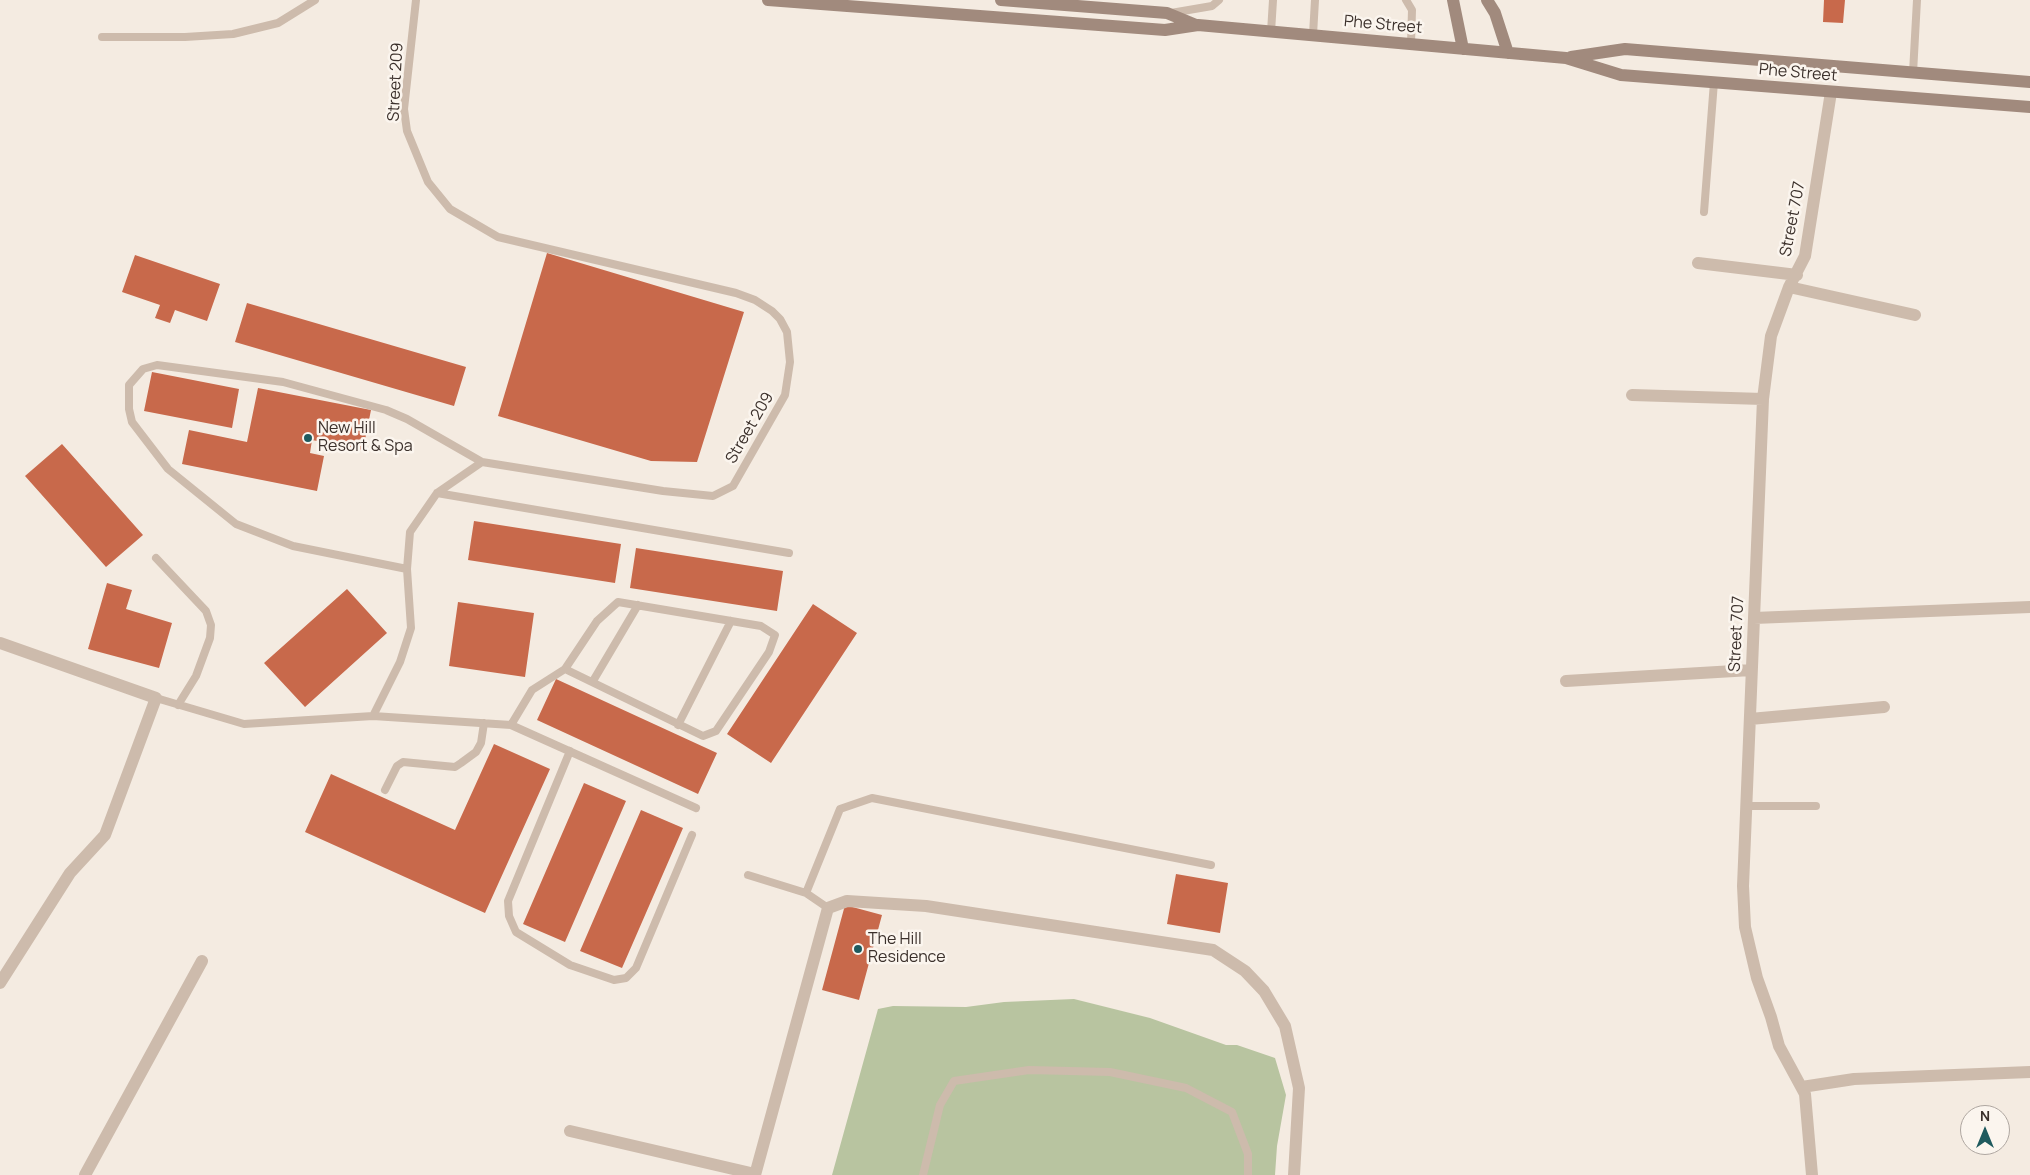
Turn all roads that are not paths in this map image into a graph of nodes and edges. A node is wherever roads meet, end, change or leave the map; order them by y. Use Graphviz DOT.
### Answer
graph roads {
  1 [pos="315,0"];
  2 [pos="416,0"];
  3 [pos="768,0"];
  4 [pos="1001,0"];
  5 [pos="1219,0"];
  6 [pos="1273,0"];
  7 [pos="1315,0"];
  8 [pos="1406,0"];
  9 [pos="1453,0"];
  10 [pos="1487,0"];
  11 [pos="1917,0"];
  12 [pos="1167,13"];
  13 [pos="1198,25"];
  14 [pos="1271,32"];
  15 [pos="1313,36"];
  16 [pos="102,37"];
  17 [pos="1411,44"];
  18 [pos="1463,49"];
  19 [pos="1508,53"];
  20 [pos="1566,58"];
  21 [pos="1913,72"];
  22 [pos="1714,82"];
  23 [pos="2030,82"];
  24 [pos="1831,92"];
  25 [pos="2030,107"];
  26 [pos="1704,212"];
  27 [pos="1698,263"];
  28 [pos="1797,275"];
  29 [pos="1789,287"];
  30 [pos="1915,316"];
  31 [pos="1632,395"];
  32 [pos="1763,399"];
  33 [pos="482,462"];
  34 [pos="437,493"];
  35 [pos="789,553"];
  36 [pos="156,558"];
  37 [pos="407,569"];
  38 [pos="638,605"];
  39 [pos="2030,607"];
  40 [pos="1754,618"];
  41 [pos="731,621"];
  42 [pos="0,642"];
  43 [pos="565,669"];
  44 [pos="1751,670"];
  45 [pos="593,681"];
  46 [pos="1566,681"];
  47 [pos="156,698"];
  48 [pos="178,705"];
  49 [pos="1884,707"];
  50 [pos="374,716"];
  51 [pos="1750,719"];
  52 [pos="484,723"];
  53 [pos="511,725"];
  54 [pos="678,725"];
  55 [pos="570,751"];
  56 [pos="385,790"];
  57 [pos="1746,806"];
  58 [pos="1816,806"];
  59 [pos="696,808"];
  60 [pos="692,835"];
  61 [pos="1211,865"];
  62 [pos="748,875"];
  63 [pos="806,893"];
  64 [pos="828,908"];
  65 [pos="202,961"];
  66 [pos="0,983"];
  67 [pos="2030,1072"];
  68 [pos="1802,1087"];
  69 [pos="570,1131"];
  70 [pos="755,1174"];
  71 [pos="85,1175"];
  72 [pos="923,1175"];
  73 [pos="1248,1175"];
  74 [pos="1294,1175"];
  75 [pos="1812,1175"];
  1 -- 16 [label="lane"];
  2 -- 33 [label="lane, Street 209"];
  3 -- 13 [label="main road, Phe Street"];
  4 -- 12 [label="main road, Phe Street"];
  5 -- 12 [label="lane"];
  6 -- 14 [label="lane"];
  7 -- 15 [label="lane"];
  8 -- 17 [label="lane"];
  9 -- 18 [label="main road"];
  10 -- 19 [label="main road"];
  11 -- 21 [label="lane"];
  12 -- 13 [label="main road, Phe Street"];
  13 -- 14 [label="main road, Phe Street"];
  14 -- 15 [label="main road, Phe Street"];
  15 -- 17 [label="main road, Phe Street"];
  17 -- 18 [label="main road, Phe Street"];
  18 -- 19 [label="main road, Phe Street"];
  19 -- 20 [label="main road, Phe Street"];
  20 -- 21 [label="main road, Phe Street"];
  20 -- 22 [label="main road, Phe Street"];
  21 -- 23 [label="main road, Phe Street"];
  22 -- 24 [label="main road, Phe Street"];
  22 -- 26 [label="lane"];
  24 -- 25 [label="main road, Phe Street"];
  24 -- 28 [label="street, Street 707"];
  27 -- 28 [label="street"];
  28 -- 29 [label="street, Street 707"];
  29 -- 30 [label="street"];
  29 -- 32 [label="street, Street 707"];
  31 -- 32 [label="street"];
  32 -- 40 [label="street, Street 707"];
  33 -- 34 [label="lane"];
  33 -- 37 [label="lane"];
  34 -- 35 [label="lane"];
  34 -- 37 [label="lane"];
  36 -- 48 [label="lane"];
  37 -- 50 [label="lane"];
  38 -- 41 [label="lane"];
  38 -- 43 [label="lane"];
  38 -- 45 [label="lane"];
  39 -- 40 [label="street"];
  40 -- 44 [label="street, Street 707"];
  41 -- 54 [label="lane"];
  41 -- 54 [label="lane"];
  42 -- 47 [label="street"];
  43 -- 45 [label="lane"];
  43 -- 53 [label="lane"];
  44 -- 46 [label="street"];
  44 -- 51 [label="street, Street 707"];
  45 -- 54 [label="lane"];
  47 -- 48 [label="lane"];
  47 -- 66 [label="street"];
  48 -- 50 [label="lane"];
  49 -- 51 [label="street"];
  50 -- 52 [label="lane"];
  51 -- 57 [label="street, Street 707"];
  52 -- 53 [label="lane"];
  52 -- 56 [label="lane"];
  53 -- 55 [label="lane"];
  55 -- 59 [label="lane"];
  55 -- 60 [label="lane"];
  57 -- 58 [label="lane"];
  57 -- 68 [label="street, Street 707"];
  61 -- 63 [label="lane"];
  62 -- 63 [label="lane"];
  63 -- 64 [label="lane"];
  64 -- 70 [label="street"];
  64 -- 74 [label="street"];
  65 -- 71 [label="street"];
  67 -- 68 [label="street"];
  68 -- 75 [label="street, Street 707"];
  69 -- 70 [label="street"];
  72 -- 73 [label="lane"];
}
